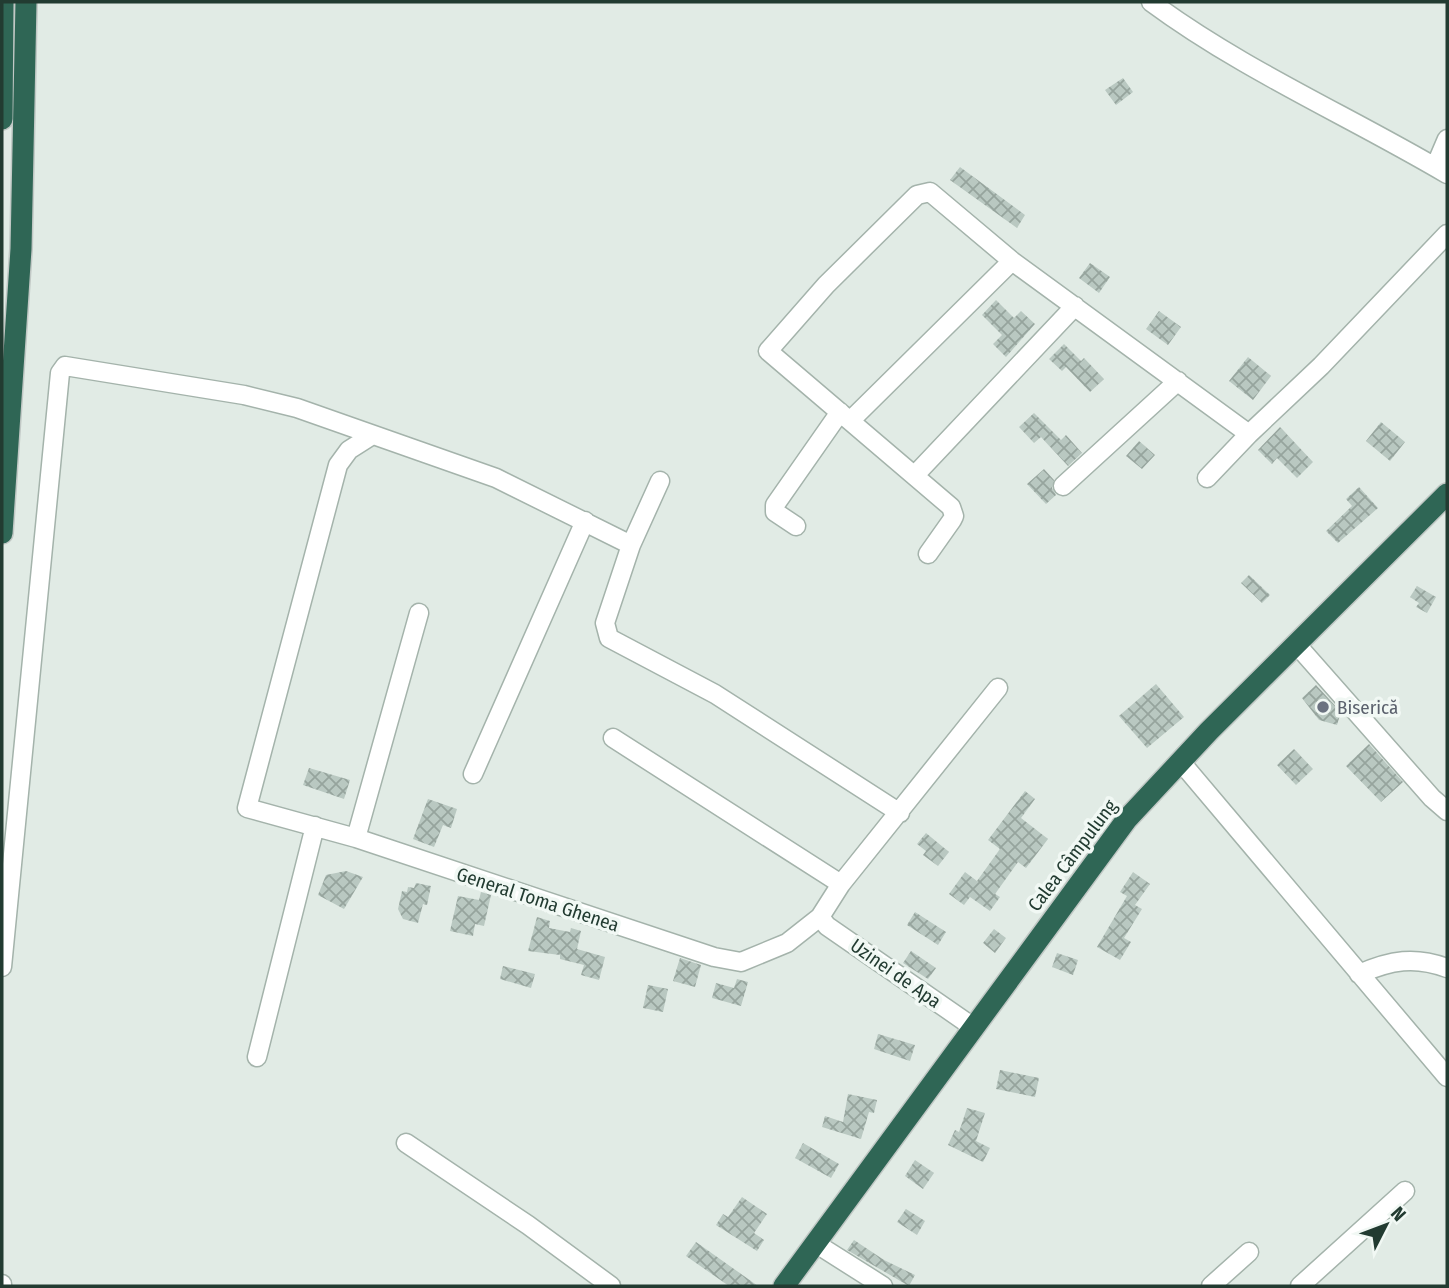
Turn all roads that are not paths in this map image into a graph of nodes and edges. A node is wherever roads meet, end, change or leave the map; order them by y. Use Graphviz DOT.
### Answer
graph roads {
  1 [pos="3,2"];
  2 [pos="26,2"];
  3 [pos="1151,2"];
  4 [pos="2,119"];
  5 [pos="1447,139"];
  6 [pos="1441,171"];
  7 [pos="1447,234"];
  8 [pos="1012,261"];
  9 [pos="1075,306"];
  10 [pos="1178,381"];
  11 [pos="845,416"];
  12 [pos="1249,434"];
  13 [pos="371,436"];
  14 [pos="915,475"];
  15 [pos="1207,478"];
  16 [pos="660,481"];
  17 [pos="1063,486"];
  18 [pos="1447,494"];
  19 [pos="585,521"];
  20 [pos="796,526"];
  21 [pos="2,533"];
  22 [pos="632,545"];
  23 [pos="928,554"];
  24 [pos="419,613"];
  25 [pos="1297,645"];
  26 [pos="998,688"];
  27 [pos="613,737"];
  28 [pos="1180,761"];
  29 [pos="473,774"];
  30 [pos="1447,811"];
  31 [pos="900,813"];
  32 [pos="315,825"];
  33 [pos="356,838"];
  34 [pos="841,884"];
  35 [pos="820,917"];
  36 [pos="2,967"];
  37 [pos="1447,968"];
  38 [pos="1359,974"];
  39 [pos="973,1027"];
  40 [pos="257,1057"];
  41 [pos="1447,1077"];
  42 [pos="406,1143"];
  43 [pos="1405,1191"];
  44 [pos="815,1243"];
  45 [pos="1249,1252"];
  46 [pos="611,1286"];
  47 [pos="784,1286"];
  48 [pos="883,1286"];
  49 [pos="1211,1286"];
  50 [pos="1300,1286"];
  1 -- 4 [label="highway"];
  2 -- 21 [label="highway"];
  3 -- 6 [label="street"];
  5 -- 6 [label="street"];
  7 -- 12 [label="street"];
  8 -- 9 [label="street"];
  8 -- 11 [label="street"];
  8 -- 11 [label="street"];
  9 -- 10 [label="street"];
  9 -- 14 [label="street"];
  10 -- 12 [label="street"];
  10 -- 17 [label="street"];
  11 -- 14 [label="street"];
  11 -- 20 [label="street"];
  12 -- 15 [label="street"];
  13 -- 19 [label="street"];
  13 -- 32 [label="street, General Toma Ghenea"];
  13 -- 36 [label="street"];
  14 -- 23 [label="street"];
  16 -- 22 [label="street"];
  18 -- 25 [label="highway, Calea Câmpulung"];
  19 -- 22 [label="street"];
  19 -- 29 [label="street"];
  22 -- 31 [label="street"];
  24 -- 33 [label="street"];
  25 -- 28 [label="highway, Calea Câmpulung"];
  25 -- 30 [label="street"];
  26 -- 31 [label="street, General Toma Ghenea"];
  27 -- 34 [label="street"];
  28 -- 38 [label="street"];
  28 -- 39 [label="highway, Calea Câmpulung"];
  31 -- 34 [label="street, General Toma Ghenea"];
  32 -- 33 [label="street, General Toma Ghenea"];
  32 -- 40 [label="street"];
  33 -- 35 [label="street, General Toma Ghenea"];
  34 -- 35 [label="street, General Toma Ghenea"];
  35 -- 39 [label="street, Uzinei de Apa"];
  37 -- 38 [label="street"];
  38 -- 41 [label="street"];
  39 -- 44 [label="highway, Calea Câmpulung"];
  42 -- 46 [label="street"];
  43 -- 50 [label="street"];
  44 -- 47 [label="highway, Calea Câmpulung"];
  44 -- 48 [label="street"];
  45 -- 49 [label="street"];
}
